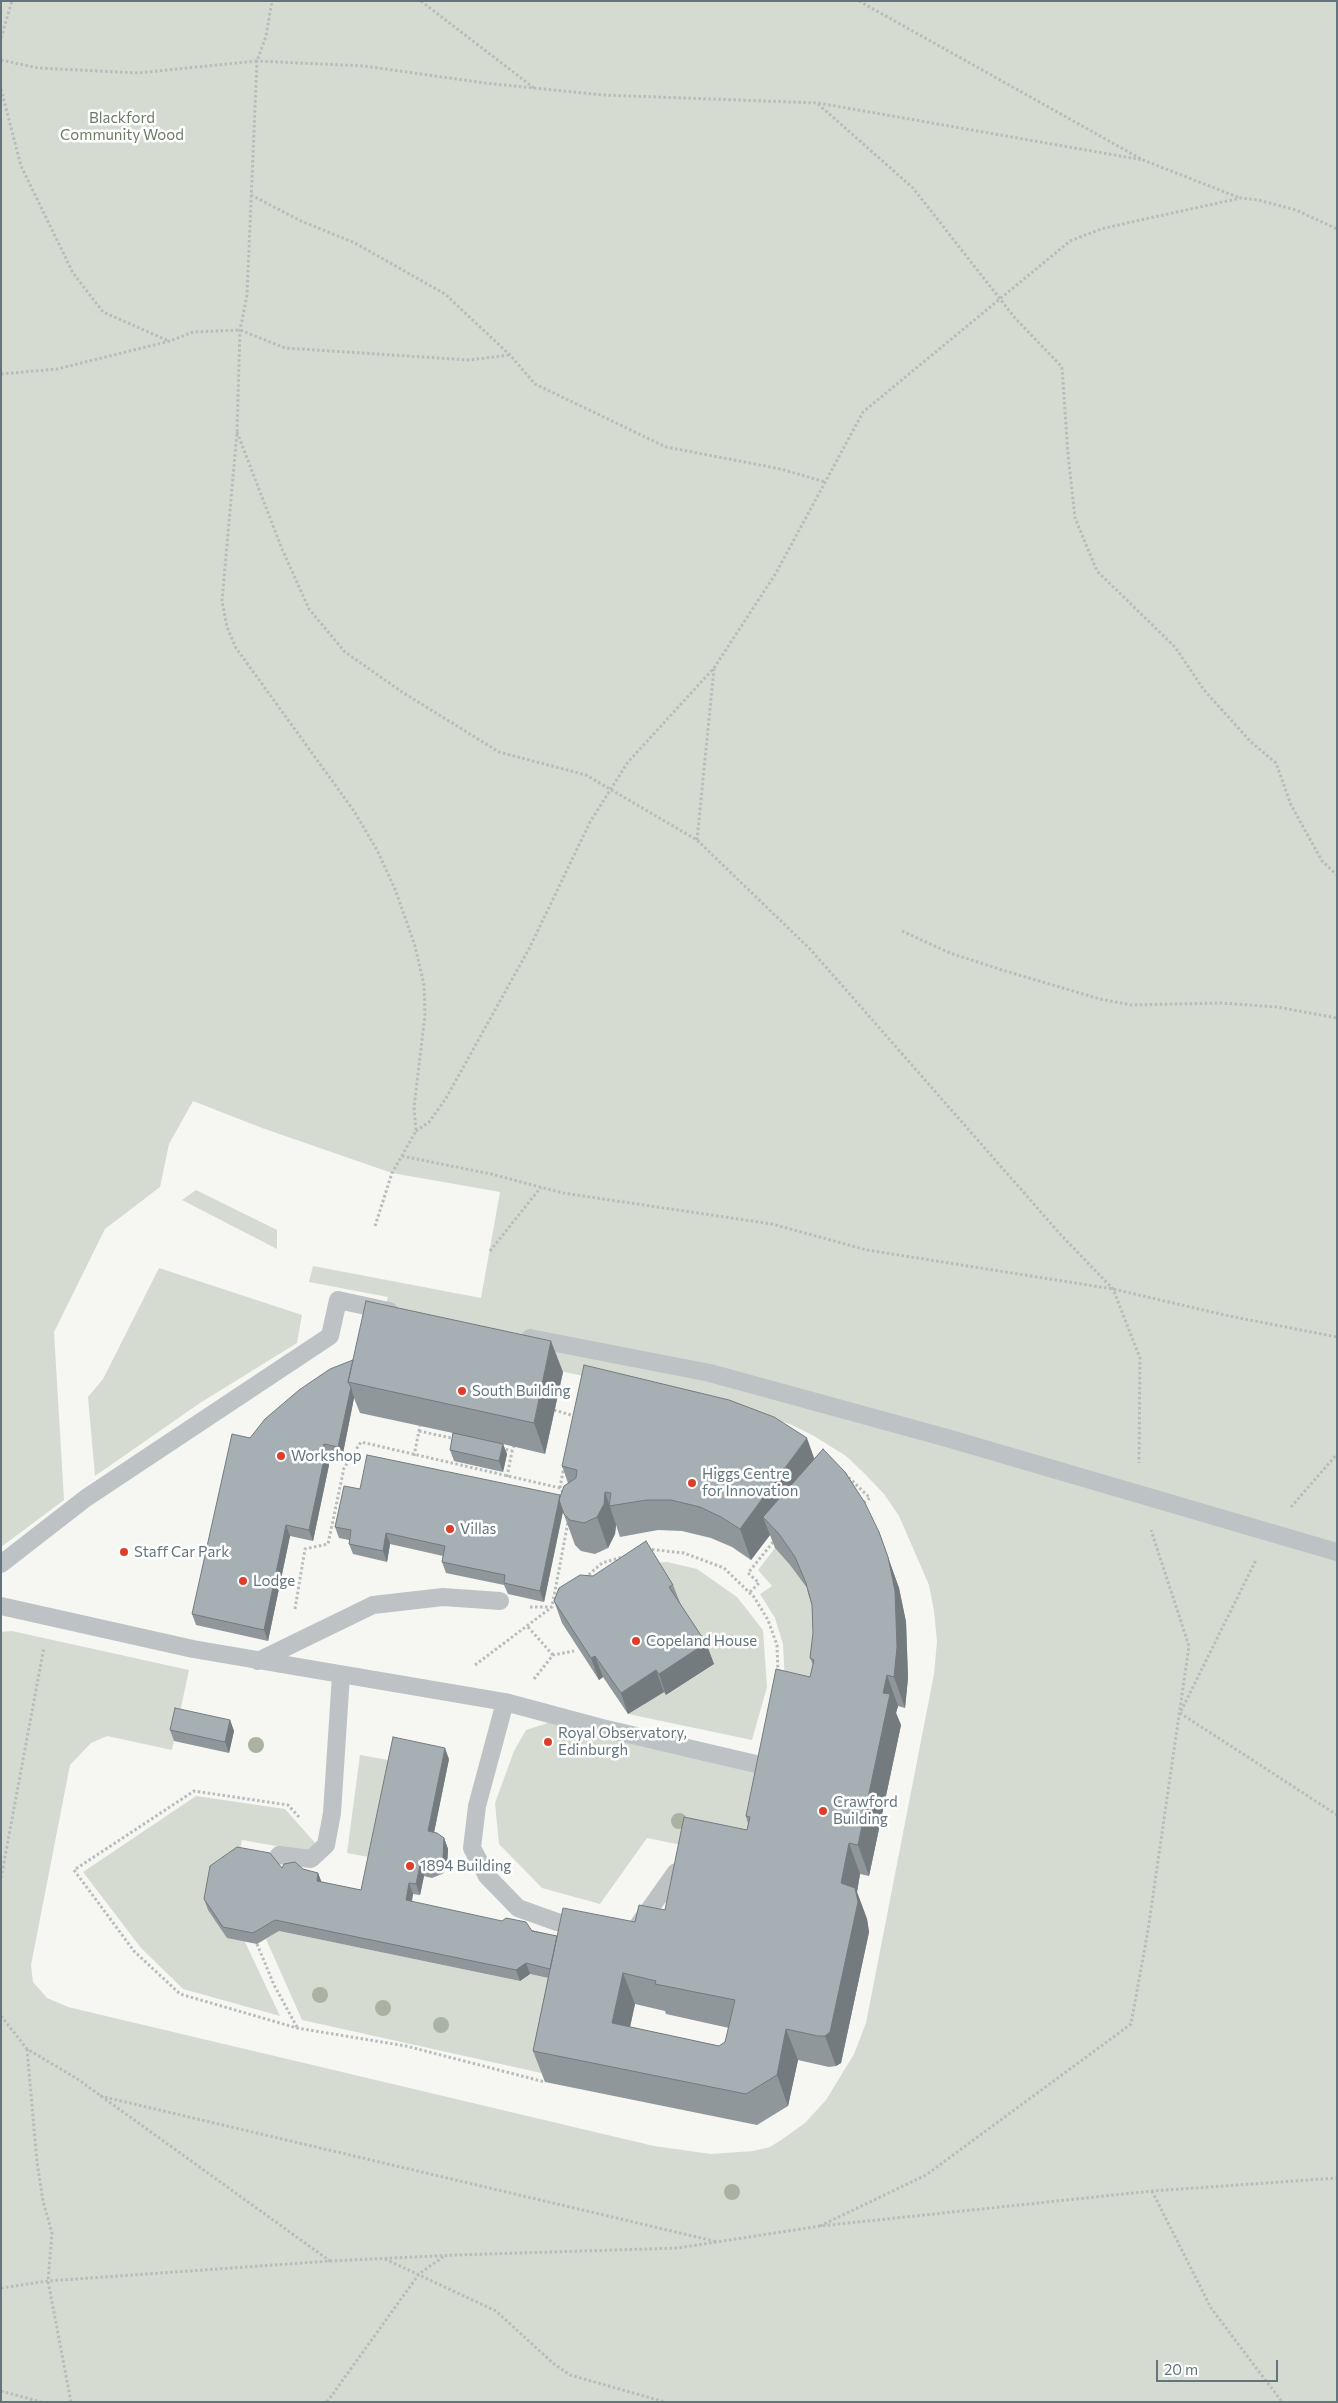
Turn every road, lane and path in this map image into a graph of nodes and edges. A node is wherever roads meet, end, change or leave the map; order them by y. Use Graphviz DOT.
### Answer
graph roads {
  1 [pos="12,1"];
  2 [pos="272,1"];
  3 [pos="421,1"];
  4 [pos="859,1"];
  5 [pos="1,38"];
  6 [pos="1,60"];
  7 [pos="257,61"];
  8 [pos="534,88"];
  9 [pos="1,90"];
  10 [pos="818,103"];
  11 [pos="1143,160"];
  12 [pos="251,195"];
  13 [pos="1240,198"];
  14 [pos="1337,229"];
  15 [pos="1000,297"];
  16 [pos="240,330"];
  17 [pos="170,341"];
  18 [pos="510,355"];
  19 [pos="1,374"];
  20 [pos="237,432"];
  21 [pos="825,482"];
  22 [pos="714,668"];
  23 [pos="612,788"];
  24 [pos="696,840"];
  25 [pos="1337,875"];
  26 [pos="902,931"];
  27 [pos="1337,1018"];
  28 [pos="416,1131"];
  29 [pos="402,1156"];
  30 [pos="541,1187"];
  31 [pos="375,1226"];
  32 [pos="490,1251"];
  33 [pos="1113,1289"];
  34 [pos="402,1313"];
  35 [pos="517,1336"];
  36 [pos="1337,1337"];
  37 [pos="554,1410"];
  38 [pos="573,1423"];
  39 [pos="420,1426"];
  40 [pos="419,1431"];
  41 [pos="466,1441"];
  42 [pos="514,1446"];
  43 [pos="494,1447"];
  44 [pos="512,1451"];
  45 [pos="1337,1454"];
  46 [pos="414,1456"];
  47 [pos="565,1460"];
  48 [pos="840,1470"];
  49 [pos="506,1477"];
  50 [pos="560,1488"];
  51 [pos="1139,1494"];
  52 [pos="566,1496"];
  53 [pos="336,1504"];
  54 [pos="342,1505"];
  55 [pos="858,1506"];
  56 [pos="568,1521"];
  57 [pos="1270,1532"];
  58 [pos="778,1535"];
  59 [pos="638,1552"];
  60 [pos="1337,1552"];
  61 [pos="629,1555"];
  62 [pos="1,1564"];
  63 [pos="581,1582"];
  64 [pos="750,1592"];
  65 [pos="559,1600"];
  66 [pos="500,1601"];
  67 [pos="1,1606"];
  68 [pos="552,1607"];
  69 [pos="50,1618"];
  70 [pos="528,1627"];
  71 [pos="288,1646"];
  72 [pos="574,1651"];
  73 [pos="258,1661"];
  74 [pos="341,1675"];
  75 [pos="778,1679"];
  76 [pos="438,1691"];
  77 [pos="505,1702"];
  78 [pos="1180,1714"];
  79 [pos="773,1768"];
  80 [pos="1337,1814"];
  81 [pos="326,1845"];
  82 [pos="279,1855"];
  83 [pos="676,1872"];
  84 [pos="1,1878"];
  85 [pos="603,1930"];
  86 [pos="621,1934"];
  87 [pos="257,1944"];
  88 [pos="1,2016"];
  89 [pos="297,2028"];
  90 [pos="27,2049"];
  91 [pos="544,2082"];
  92 [pos="100,2096"];
  93 [pos="1337,2178"];
  94 [pos="1152,2191"];
  95 [pos="820,2226"];
  96 [pos="721,2243"];
  97 [pos="445,2256"];
  98 [pos="384,2259"];
  99 [pos="330,2261"];
  100 [pos="419,2274"];
  101 [pos="48,2281"];
  102 [pos="1,2288"];
  103 [pos="1,2392"];
  104 [pos="41,2402"];
  105 [pos="71,2402"];
  106 [pos="327,2402"];
  107 [pos="665,2402"];
  108 [pos="1282,2402"];
  1 -- 5 [label="path"];
  2 -- 7 [label="path"];
  3 -- 8 [label="path"];
  4 -- 11 [label="path"];
  6 -- 7 [label="path"];
  7 -- 8 [label="path"];
  7 -- 12 [label="path"];
  8 -- 10 [label="path"];
  9 -- 17 [label="path"];
  10 -- 11 [label="path"];
  10 -- 15 [label="path"];
  11 -- 13 [label="path"];
  12 -- 16 [label="path"];
  12 -- 18 [label="path"];
  13 -- 14 [label="path"];
  13 -- 15 [label="path"];
  15 -- 21 [label="path"];
  15 -- 25 [label="path"];
  16 -- 17 [label="path"];
  16 -- 18 [label="path"];
  16 -- 20 [label="path"];
  17 -- 19 [label="path"];
  18 -- 21 [label="path"];
  20 -- 23 [label="path"];
  20 -- 28 [label="path"];
  21 -- 22 [label="path"];
  22 -- 23 [label="path"];
  22 -- 24 [label="path"];
  23 -- 24 [label="path"];
  23 -- 28 [label="path"];
  24 -- 33 [label="path"];
  26 -- 27 [label="path"];
  28 -- 29 [label="path"];
  29 -- 30 [label="path"];
  29 -- 31 [label="path"];
  30 -- 32 [label="path"];
  30 -- 33 [label="path"];
  33 -- 36 [label="path"];
  33 -- 51 [label="path"];
  34 -- 62 [label="lane"];
  35 -- 51 [label="lane"];
  37 -- 38 [label="path"];
  39 -- 40 [label="path"];
  40 -- 41 [label="path"];
  40 -- 46 [label="path"];
  42 -- 44 [label="path"];
  43 -- 44 [label="path"];
  44 -- 49 [label="path"];
  45 -- 57 [label="path"];
  46 -- 49 [label="path"];
  46 -- 53 [label="path"];
  47 -- 50 [label="path"];
  48 -- 55 [label="path"];
  49 -- 50 [label="path"];
  50 -- 52 [label="path"];
  51 -- 57 [label="lane"];
  51 -- 78 [label="path"];
  53 -- 54 [label="path"];
  53 -- 71 [label="path"];
  56 -- 68 [label="path"];
  57 -- 60 [label="lane"];
  57 -- 78 [label="path"];
  58 -- 64 [label="path"];
  59 -- 64 [label="path"];
  61 -- 63 [label="path"];
  64 -- 75 [label="path"];
  65 -- 68 [label="path"];
  66 -- 68 [label="path"];
  66 -- 71 [label="lane"];
  67 -- 69 [label="lane"];
  68 -- 70 [label="path"];
  69 -- 73 [label="lane"];
  69 -- 84 [label="path"];
  70 -- 72 [label="path"];
  70 -- 76 [label="path"];
  71 -- 73 [label="lane"];
  73 -- 74 [label="lane"];
  74 -- 76 [label="lane"];
  74 -- 81 [label="lane"];
  76 -- 77 [label="lane"];
  77 -- 79 [label="lane"];
  77 -- 85 [label="lane"];
  78 -- 80 [label="path"];
  78 -- 95 [label="path"];
  81 -- 82 [label="lane"];
  81 -- 89 [label="path"];
  83 -- 86 [label="lane"];
  87 -- 89 [label="path"];
  88 -- 90 [label="path"];
  89 -- 91 [label="path"];
  90 -- 92 [label="path"];
  90 -- 101 [label="path"];
  92 -- 96 [label="path"];
  92 -- 99 [label="path"];
  93 -- 94 [label="path"];
  94 -- 95 [label="path"];
  94 -- 108 [label="path"];
  95 -- 96 [label="path"];
  96 -- 97 [label="path"];
  97 -- 98 [label="path"];
  97 -- 100 [label="path"];
  98 -- 99 [label="path"];
  98 -- 100 [label="path"];
  99 -- 101 [label="path"];
  100 -- 106 [label="path"];
  100 -- 107 [label="path"];
  101 -- 102 [label="path"];
  101 -- 105 [label="path"];
  103 -- 104 [label="path"];
}
